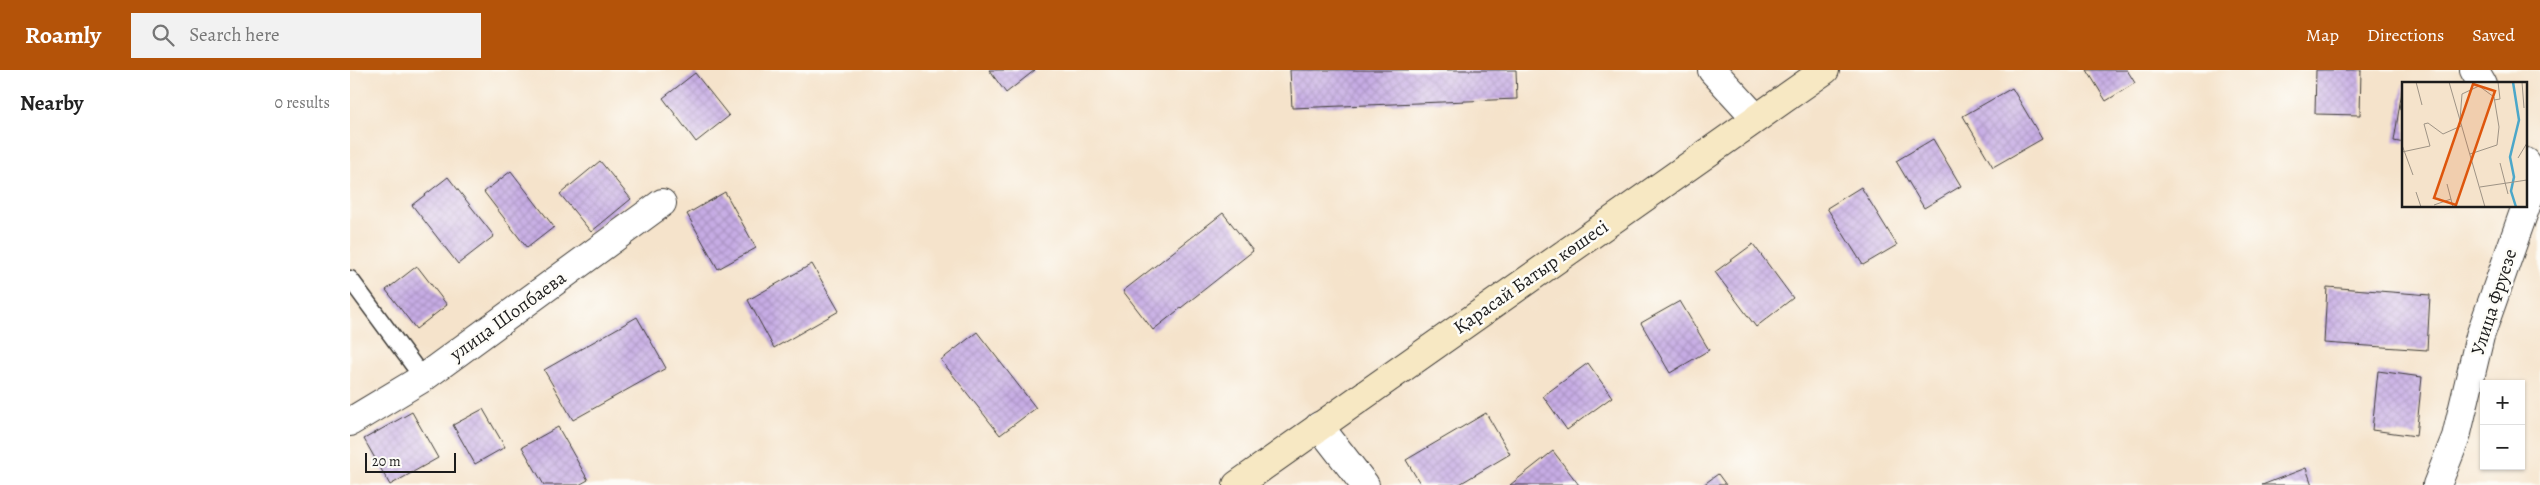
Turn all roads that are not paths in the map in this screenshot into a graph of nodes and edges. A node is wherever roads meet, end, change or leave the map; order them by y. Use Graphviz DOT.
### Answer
graph roads {
  1 [pos="1712,70"];
  2 [pos="1825,70"];
  3 [pos="2474,70"];
  4 [pos="2481,82"];
  5 [pos="1756,118"];
  6 [pos="2528,165"];
  7 [pos="2528,200"];
  8 [pos="662,203"];
  9 [pos="2525,208"];
  10 [pos="350,279"];
  11 [pos="423,378"];
  12 [pos="350,422"];
  13 [pos="1319,426"];
  14 [pos="1237,485"];
  15 [pos="1365,485"];
  16 [pos="2437,485"];
  1 -- 5 [label="street"];
  2 -- 5 [label="main road, Қарасай Батыр көшесі"];
  3 -- 4 [label="street"];
  5 -- 13 [label="main road, Қарасай Батыр көшесі"];
  6 -- 7 [label="street, Улица Фруезе"];
  8 -- 11 [label="street, улица Шопбаева"];
  9 -- 16 [label="street, Улица Фруезе"];
  10 -- 11 [label="lane"];
  11 -- 12 [label="street, улица Шопбаева"];
  13 -- 14 [label="main road, Қарасай Батыр көшесі"];
  13 -- 15 [label="street"];
}
